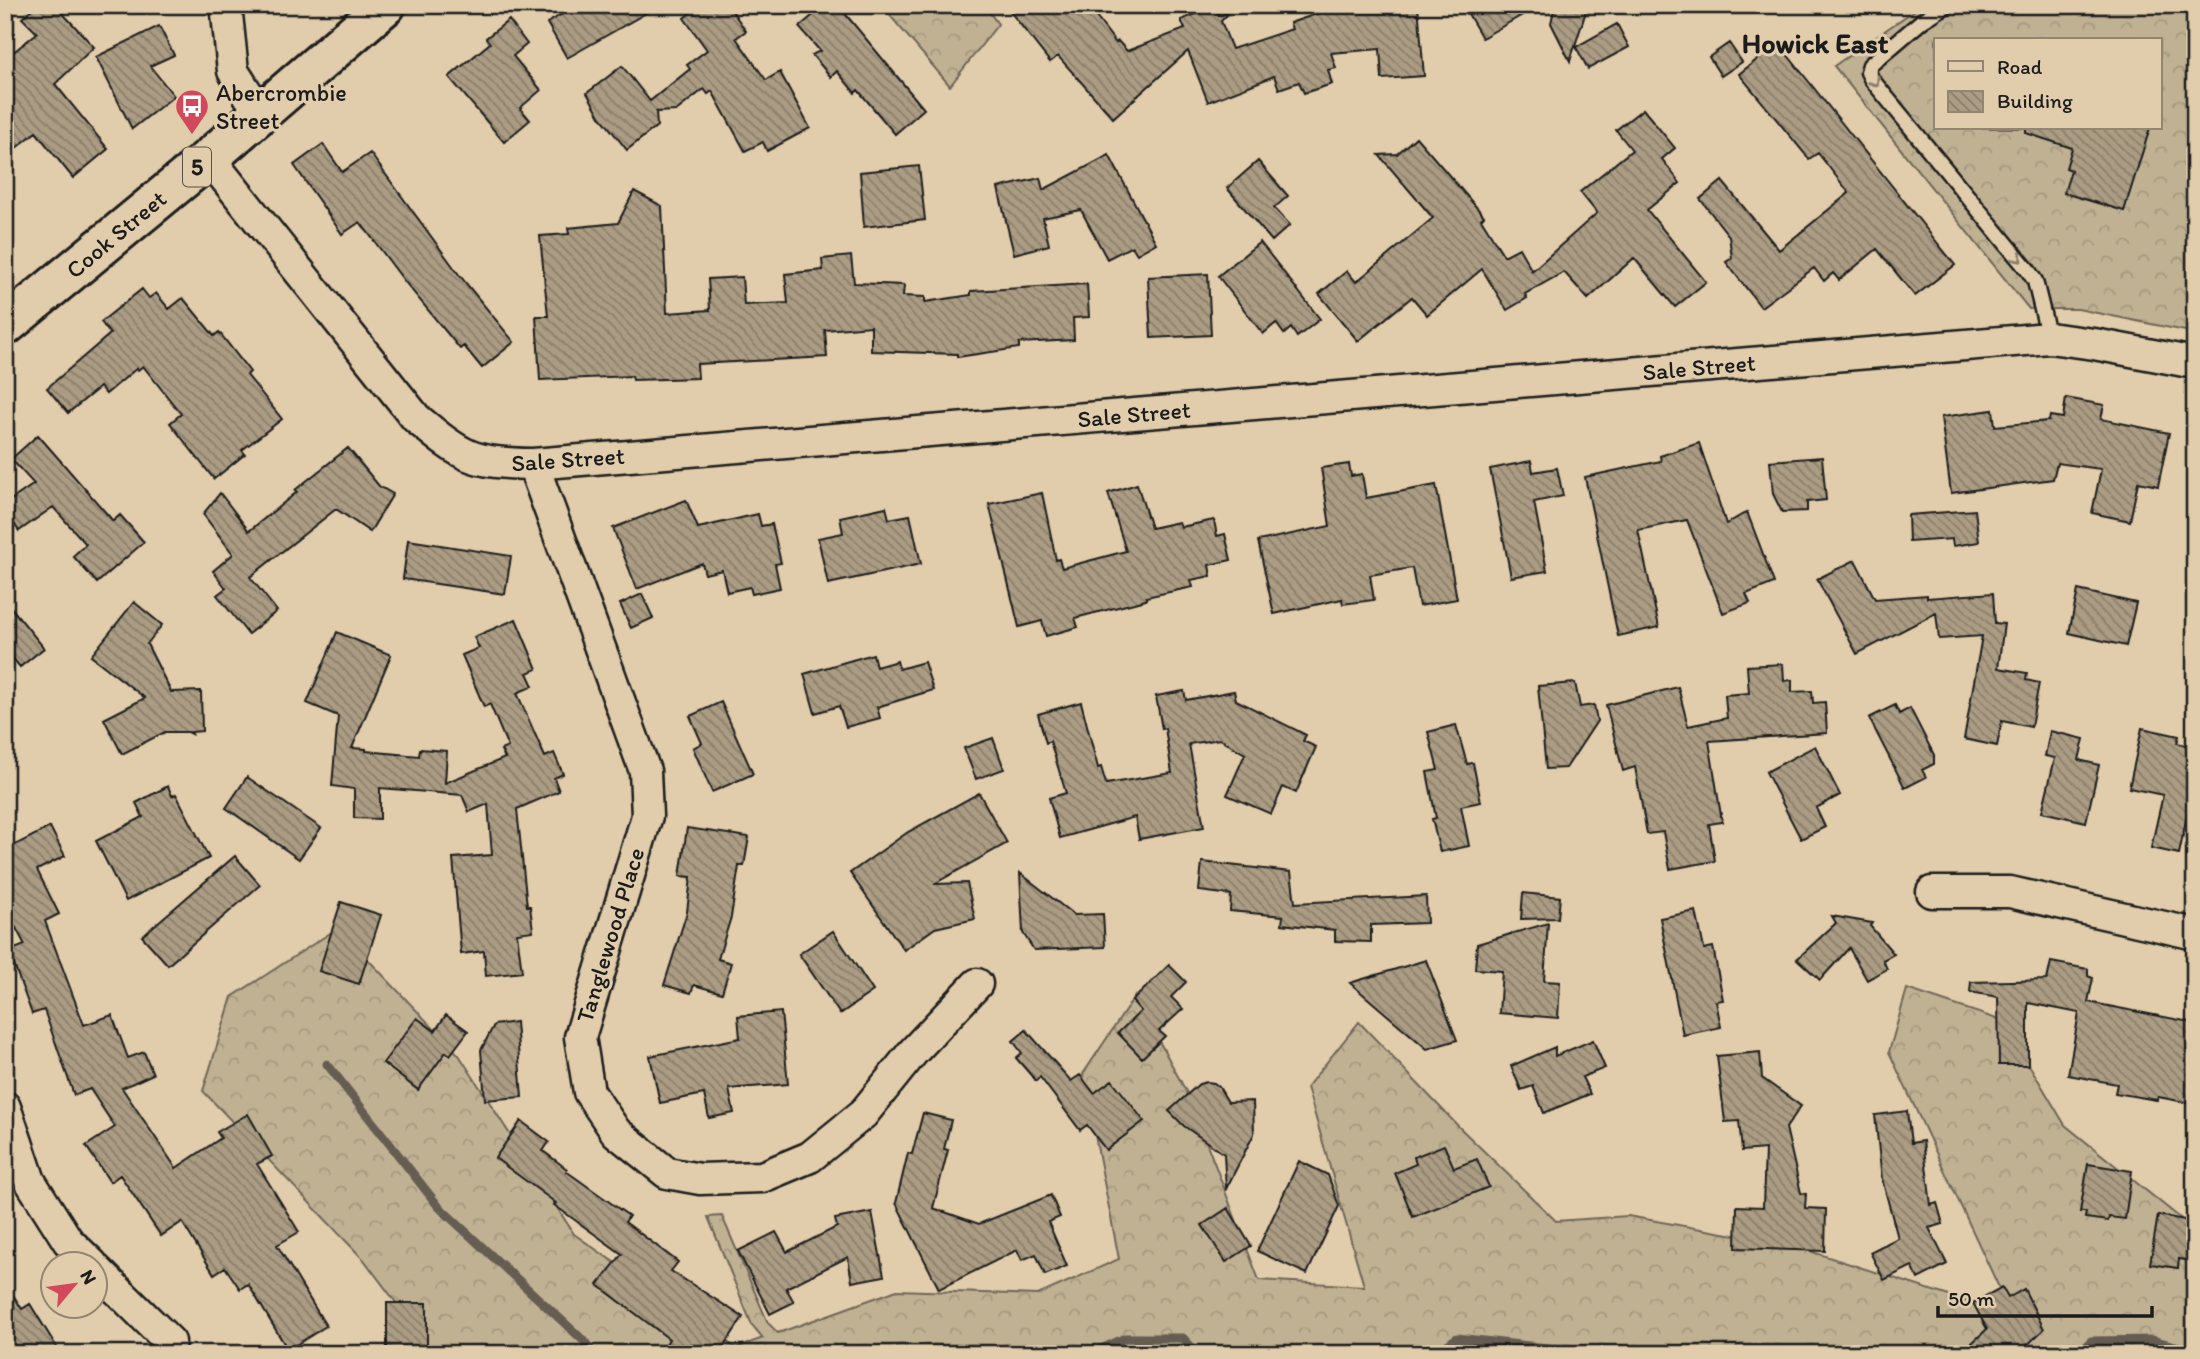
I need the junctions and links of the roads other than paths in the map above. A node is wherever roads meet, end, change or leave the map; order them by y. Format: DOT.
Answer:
graph roads {
  1 [pos="226,5"];
  2 [pos="386,5"];
  3 [pos="1947,5"];
  4 [pos="260,113"];
  5 [pos="209,158"];
  6 [pos="5,326"];
  7 [pos="2049,338"];
  8 [pos="2195,363"];
  9 [pos="533,464"];
  10 [pos="1932,892"];
  11 [pos="2195,934"];
  12 [pos="977,984"];
  13 [pos="5,1107"];
  14 [pos="77,1250"];
  15 [pos="108,1281"];
  16 [pos="170,1342"];
  1 -- 4 [label="street"];
  2 -- 4 [label="main road, Cook Street / 5"];
  3 -- 7 [label="lane, one-way"];
  4 -- 5 [label="main road, Cook Street / 5"];
  5 -- 6 [label="main road, Cook Street / 5"];
  5 -- 9 [label="street, Sale Street"];
  7 -- 8 [label="street, Sale Street"];
  7 -- 9 [label="street, Sale Street"];
  9 -- 12 [label="street, Tanglewood Place"];
  10 -- 11 [label="street"];
  13 -- 14 [label="street"];
  15 -- 16 [label="street"];
}
